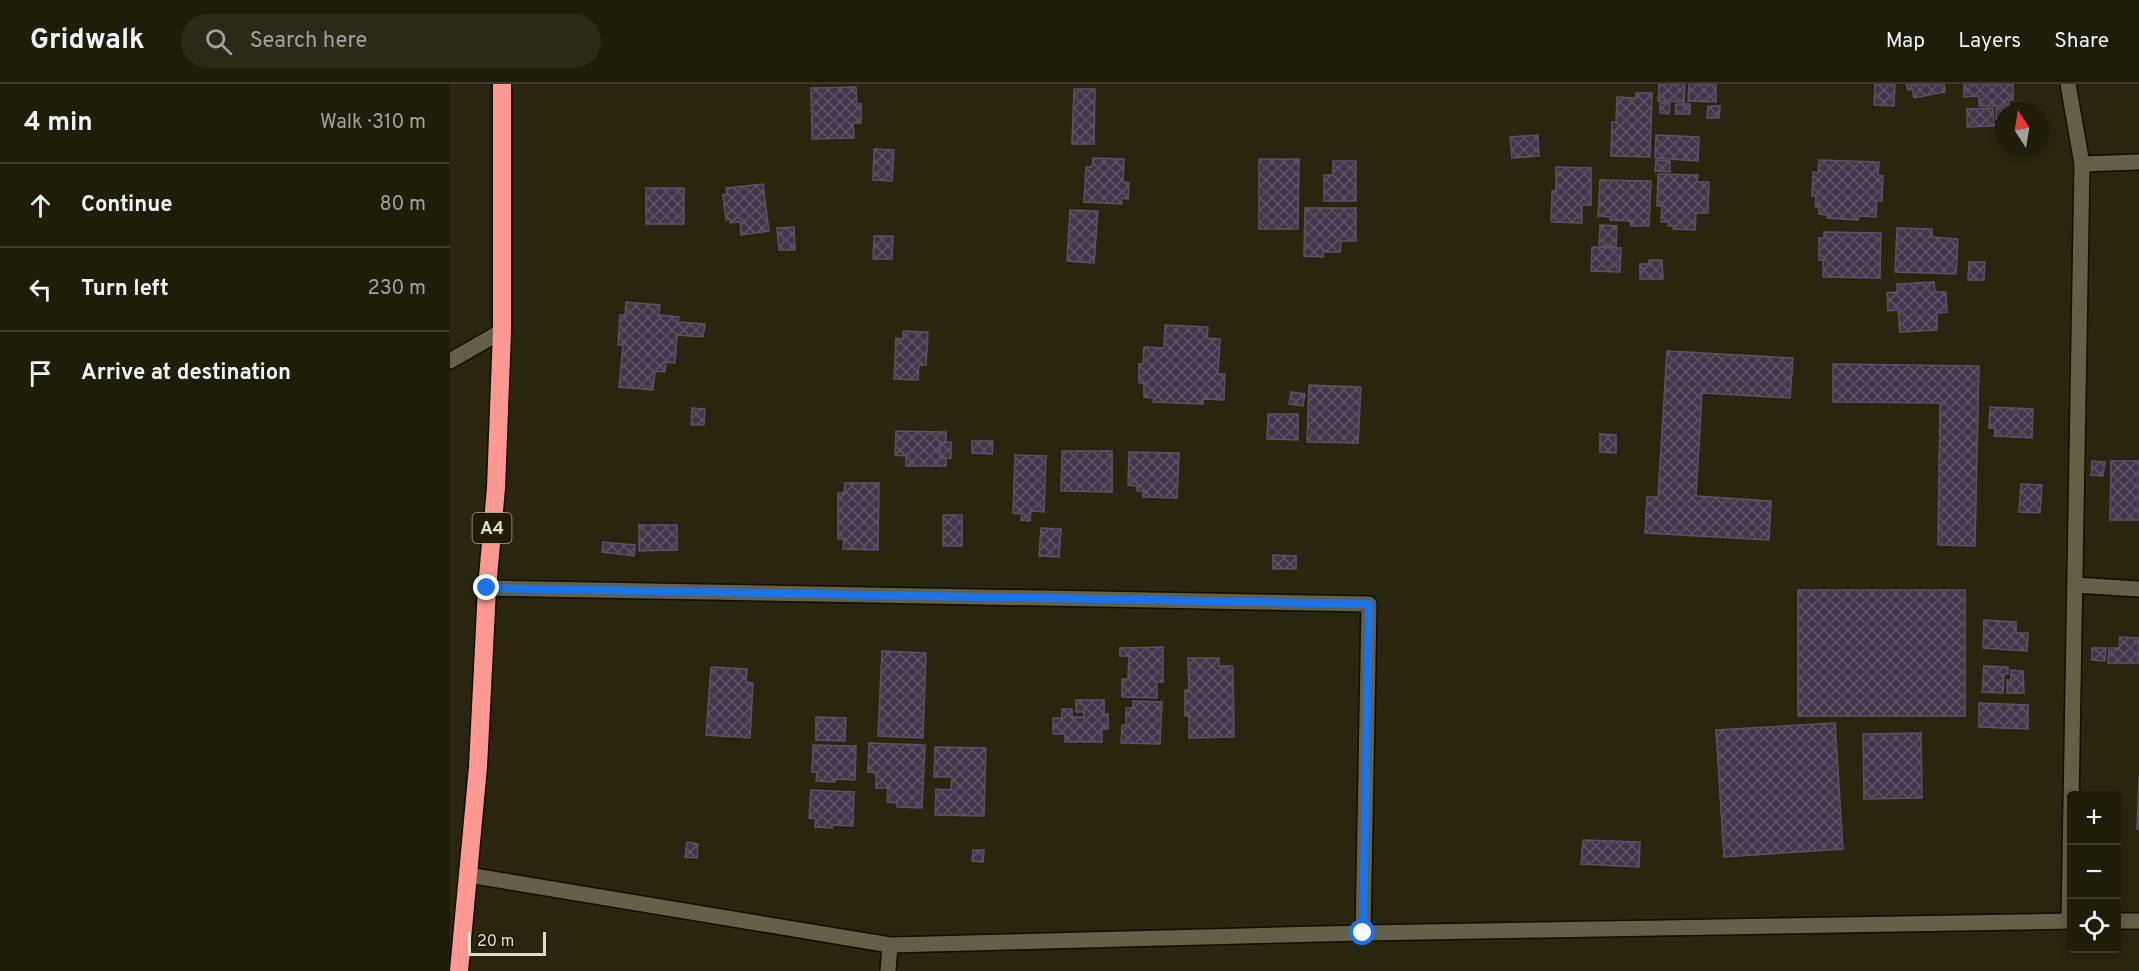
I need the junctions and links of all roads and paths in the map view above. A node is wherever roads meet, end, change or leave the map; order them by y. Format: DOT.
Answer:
graph roads {
  1 [pos="502,84"];
  2 [pos="2067,84"];
  3 [pos="2139,162"];
  4 [pos="2082,164"];
  5 [pos="502,331"];
  6 [pos="450,361"];
  7 [pos="2075,585"];
  8 [pos="487,588"];
  9 [pos="2139,589"];
  10 [pos="468,875"];
  11 [pos="2070,899"];
  12 [pos="2067,921"];
  13 [pos="2121,921"];
  14 [pos="2139,921"];
  15 [pos="1363,933"];
  16 [pos="890,945"];
  17 [pos="459,971"];
  18 [pos="888,971"];
  1 -- 5 [label="highway, A4"];
  2 -- 4 [label="street"];
  3 -- 4 [label="street"];
  4 -- 7 [label="street"];
  5 -- 6 [label="street"];
  5 -- 8 [label="highway, A4"];
  7 -- 9 [label="street"];
  7 -- 11 [label="street"];
  8 -- 10 [label="highway, A4"];
  8 -- 15 [label="street"];
  10 -- 16 [label="street"];
  10 -- 17 [label="highway, A4"];
  12 -- 15 [label="street"];
  13 -- 14 [label="street"];
  15 -- 16 [label="street"];
  16 -- 18 [label="street"];
}
